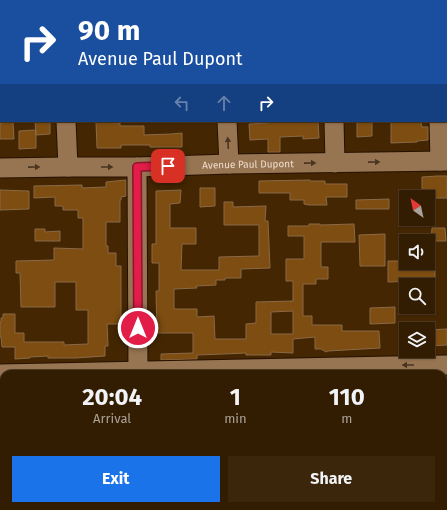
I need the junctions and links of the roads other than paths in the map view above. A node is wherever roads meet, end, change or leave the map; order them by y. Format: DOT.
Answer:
graph roads {
  1 [pos="66,122"];
  2 [pos="227,122"];
  3 [pos="334,122"];
  4 [pos="439,122"];
  5 [pos="444,161"];
  6 [pos="335,163"];
  7 [pos="229,164"];
  8 [pos="68,167"];
  9 [pos="137,167"];
  10 [pos="0,168"];
  11 [pos="447,365"];
  12 [pos="138,370"];
  13 [pos="223,370"];
  1 -- 8 [label="street"];
  7 -- 2 [label="street, one-way"];
  3 -- 6 [label="street"];
  4 -- 5 [label="street"];
  6 -- 5 [label="street, Avenue Paul Dupont, one-way"];
  7 -- 6 [label="street, Avenue Paul Dupont, one-way"];
  7 -- 9 [label="street, Avenue Paul Dupont"];
  8 -- 9 [label="street, Avenue Paul Dupont, one-way"];
  10 -- 8 [label="street, Avenue Paul Dupont, one-way"];
  9 -- 12 [label="street"];
  11 -- 13 [label="street, one-way"];
}
